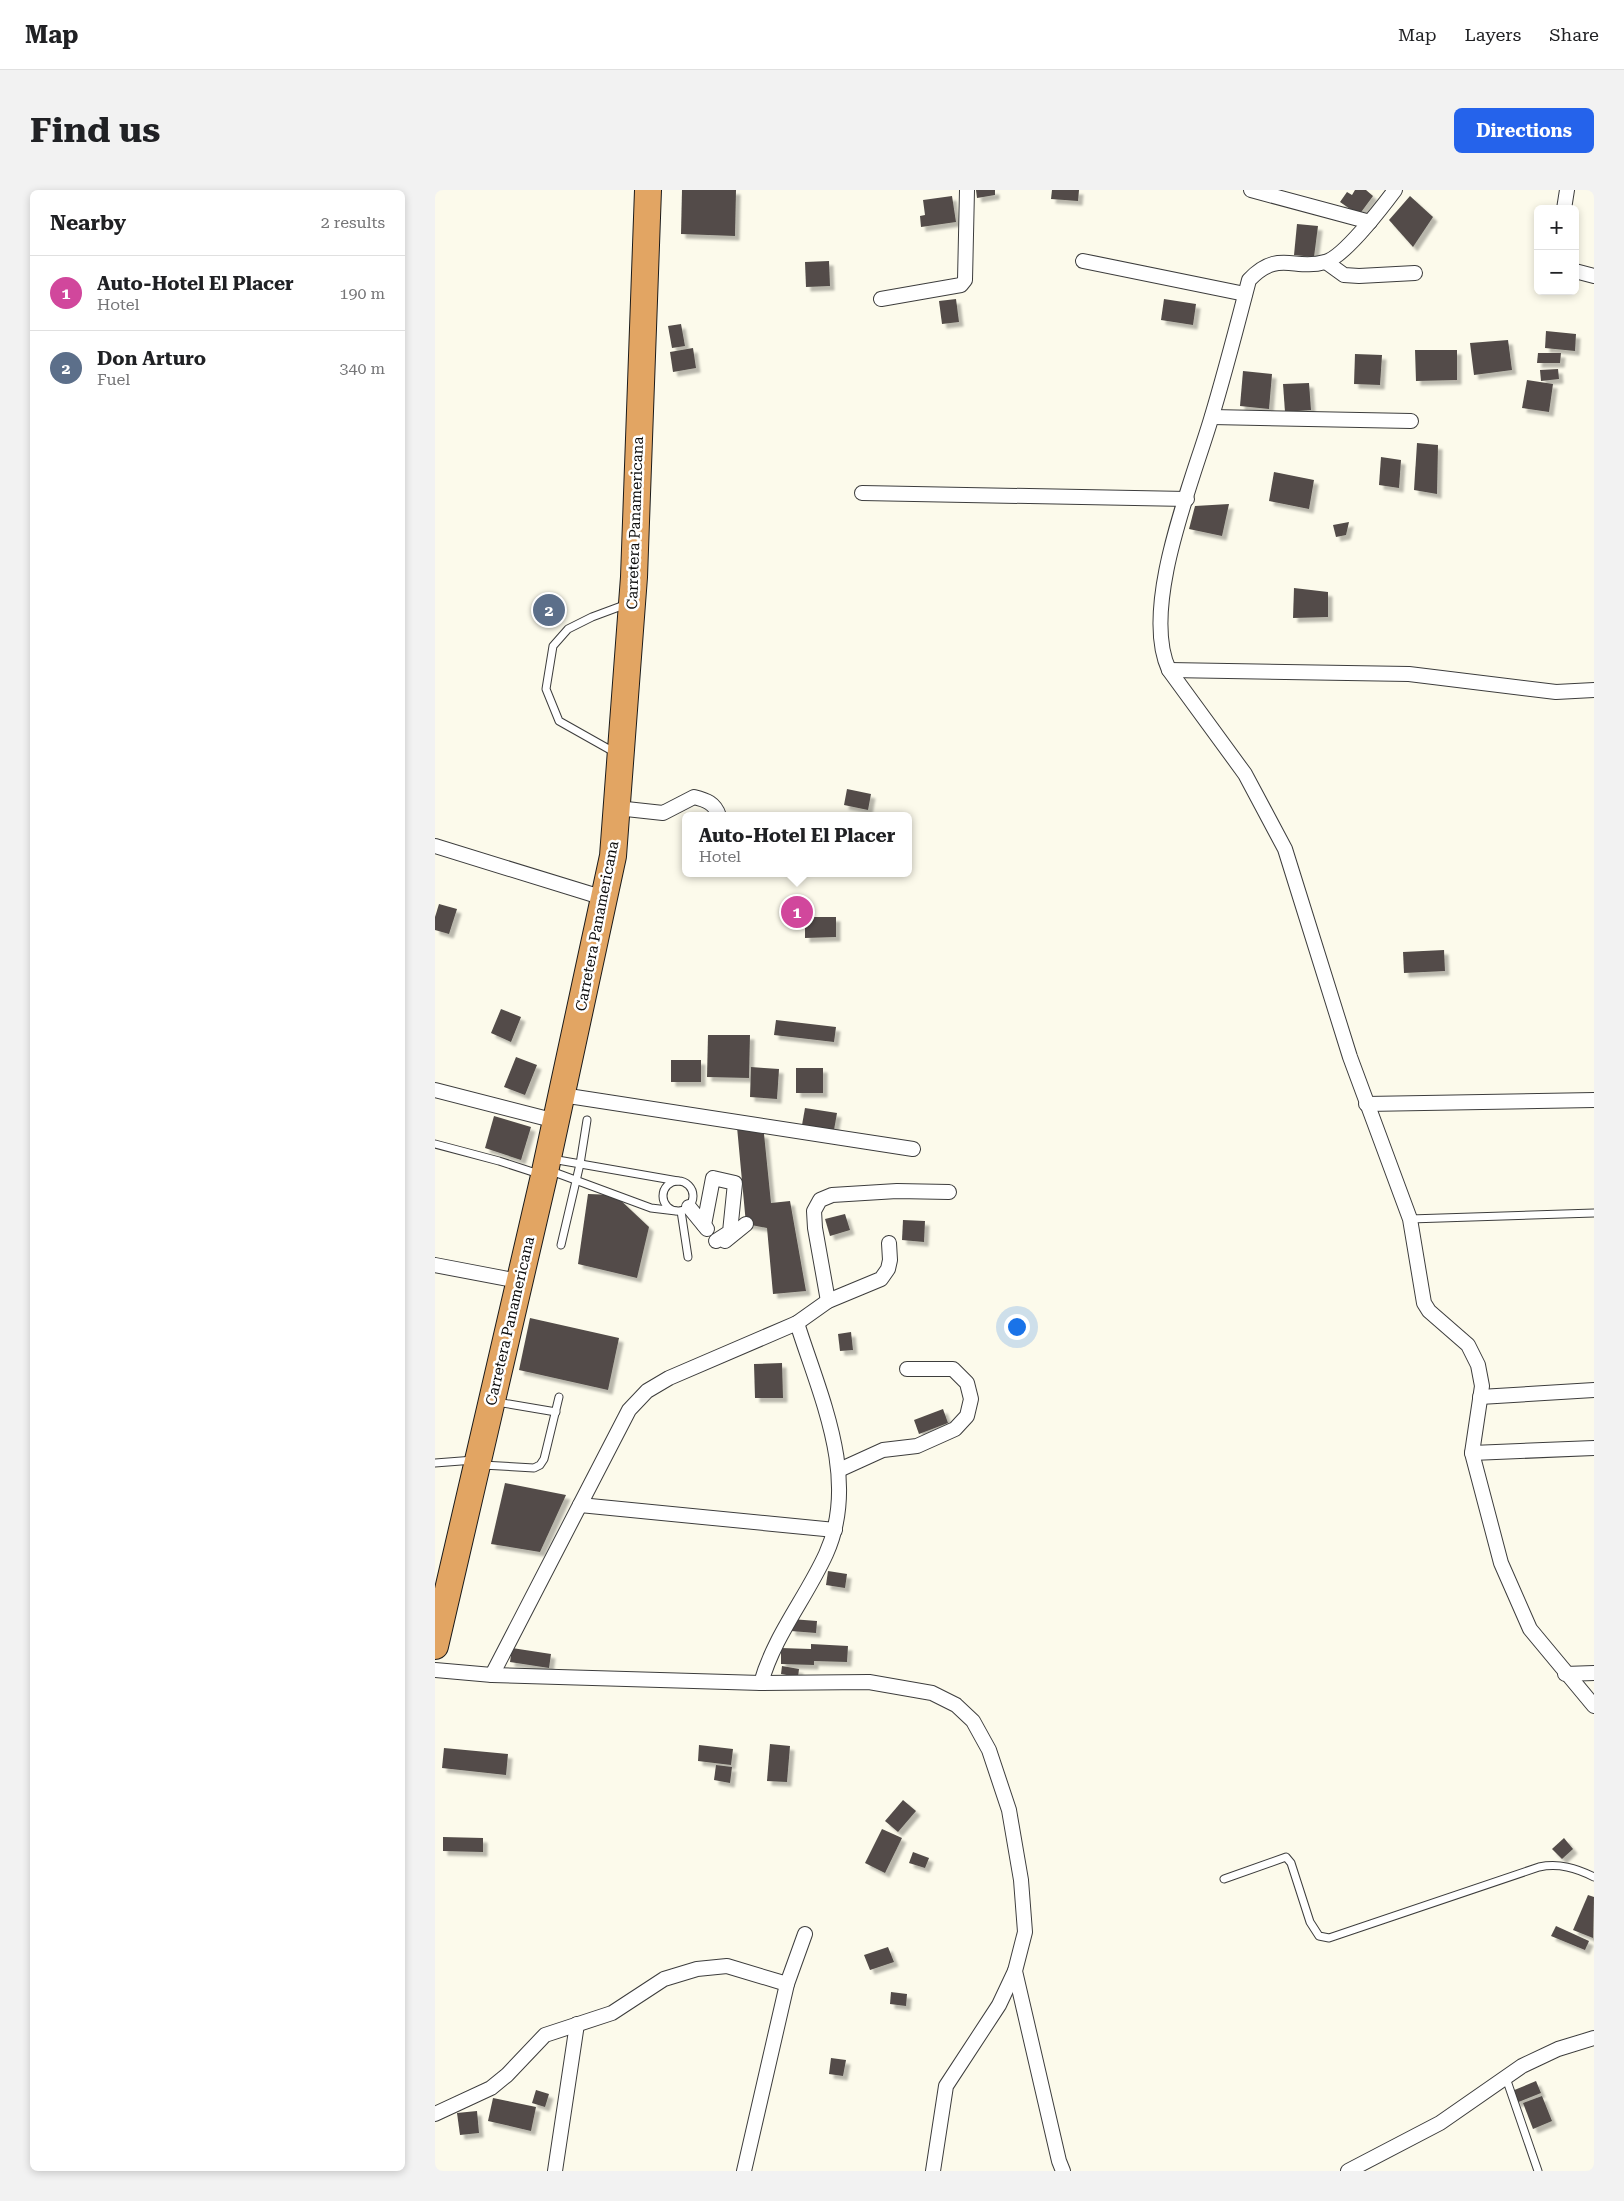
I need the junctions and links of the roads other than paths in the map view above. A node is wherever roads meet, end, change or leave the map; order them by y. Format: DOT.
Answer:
graph roads {
  1 [pos="648,190"];
  2 [pos="967,190"];
  3 [pos="1251,190"];
  4 [pos="1395,190"];
  5 [pos="1567,190"];
  6 [pos="1565,205"];
  7 [pos="1370,222"];
  8 [pos="1083,261"];
  9 [pos="1326,262"];
  10 [pos="1579,272"];
  11 [pos="1415,273"];
  12 [pos="1594,276"];
  13 [pos="1245,294"];
  14 [pos="881,300"];
  15 [pos="1212,417"];
  16 [pos="1411,421"];
  17 [pos="862,493"];
  18 [pos="1187,498"];
  19 [pos="633,603"];
  20 [pos="1169,670"];
  21 [pos="1594,690"];
  22 [pos="621,756"];
  23 [pos="617,808"];
  24 [pos="717,812"];
  25 [pos="435,846"];
  26 [pos="604,898"];
  27 [pos="435,1090"];
  28 [pos="562,1095"];
  29 [pos="1594,1100"];
  30 [pos="1366,1104"];
  31 [pos="587,1120"];
  32 [pos="556,1121"];
  33 [pos="435,1144"];
  34 [pos="913,1149"];
  35 [pos="580,1164"];
  36 [pos="546,1168"];
  37 [pos="576,1180"];
  38 [pos="677,1181"];
  39 [pos="949,1192"];
  40 [pos="682,1210"];
  41 [pos="1594,1213"];
  42 [pos="1410,1219"];
  43 [pos="746,1224"];
  44 [pos="704,1225"];
  45 [pos="716,1241"];
  46 [pos="889,1243"];
  47 [pos="561,1246"];
  48 [pos="688,1257"];
  49 [pos="435,1264"];
  50 [pos="519,1281"];
  51 [pos="828,1301"];
  52 [pos="797,1323"];
  53 [pos="907,1369"];
  54 [pos="1594,1390"];
  55 [pos="559,1397"];
  56 [pos="1480,1397"];
  57 [pos="492,1402"];
  58 [pos="556,1412"];
  59 [pos="1594,1448"];
  60 [pos="1472,1453"];
  61 [pos="479,1462"];
  62 [pos="435,1463"];
  63 [pos="839,1470"];
  64 [pos="580,1505"];
  65 [pos="835,1530"];
  66 [pos="435,1646"];
  67 [pos="435,1670"];
  68 [pos="1594,1673"];
  69 [pos="1565,1674"];
  70 [pos="492,1675"];
  71 [pos="761,1682"];
  72 [pos="1594,1706"];
  73 [pos="1594,1878"];
  74 [pos="1224,1879"];
  75 [pos="805,1934"];
  76 [pos="1015,1971"];
  77 [pos="787,1984"];
  78 [pos="577,2024"];
  79 [pos="1594,2038"];
  80 [pos="1506,2078"];
  81 [pos="435,2114"];
  82 [pos="1369,2166"];
  83 [pos="555,2171"];
  84 [pos="744,2171"];
  85 [pos="933,2171"];
  86 [pos="1063,2171"];
  87 [pos="1348,2171"];
  88 [pos="1538,2171"];
  1 -- 19 [label="highway, Carretera Panamericana"];
  2 -- 14 [label="street"];
  3 -- 7 [label="street"];
  4 -- 7 [label="street"];
  5 -- 6 [label="street"];
  7 -- 9 [label="street"];
  8 -- 13 [label="street"];
  9 -- 11 [label="street"];
  9 -- 13 [label="street"];
  10 -- 12 [label="street"];
  13 -- 15 [label="street"];
  15 -- 16 [label="street"];
  15 -- 18 [label="street"];
  17 -- 18 [label="street"];
  18 -- 20 [label="street"];
  19 -- 22 [label="highway, Carretera Panamericana"];
  19 -- 22 [label="lane"];
  20 -- 21 [label="street"];
  20 -- 30 [label="street"];
  22 -- 23 [label="highway, Carretera Panamericana"];
  23 -- 24 [label="street"];
  23 -- 26 [label="highway, Carretera Panamericana"];
  25 -- 26 [label="street"];
  26 -- 28 [label="highway, Carretera Panamericana"];
  27 -- 32 [label="street"];
  28 -- 32 [label="highway, Carretera Panamericana"];
  28 -- 34 [label="street"];
  29 -- 30 [label="street"];
  30 -- 42 [label="street"];
  31 -- 35 [label="lane"];
  32 -- 36 [label="highway, Carretera Panamericana"];
  33 -- 36 [label="lane"];
  35 -- 36 [label="lane"];
  35 -- 37 [label="lane"];
  35 -- 38 [label="lane"];
  36 -- 37 [label="lane"];
  36 -- 50 [label="highway, Carretera Panamericana"];
  37 -- 40 [label="lane"];
  37 -- 47 [label="lane"];
  38 -- 40 [label="lane"];
  38 -- 40 [label="lane"];
  39 -- 51 [label="street"];
  40 -- 44 [label="street"];
  40 -- 48 [label="lane"];
  41 -- 42 [label="lane"];
  42 -- 56 [label="street"];
  43 -- 45 [label="street"];
  44 -- 45 [label="street"];
  44 -- 45 [label="street"];
  46 -- 51 [label="street"];
  49 -- 50 [label="street"];
  50 -- 57 [label="highway, Carretera Panamericana"];
  51 -- 52 [label="street"];
  52 -- 63 [label="street"];
  52 -- 64 [label="street"];
  53 -- 63 [label="street"];
  54 -- 56 [label="street"];
  55 -- 58 [label="lane"];
  56 -- 60 [label="street"];
  57 -- 58 [label="lane"];
  57 -- 61 [label="highway, Carretera Panamericana"];
  58 -- 61 [label="lane"];
  59 -- 60 [label="street"];
  60 -- 69 [label="street"];
  61 -- 62 [label="lane"];
  61 -- 66 [label="highway, Carretera Panamericana"];
  63 -- 65 [label="street"];
  64 -- 65 [label="street"];
  64 -- 70 [label="street"];
  65 -- 71 [label="street"];
  67 -- 70 [label="street"];
  68 -- 69 [label="street"];
  69 -- 72 [label="street"];
  70 -- 71 [label="street"];
  71 -- 76 [label="street"];
  73 -- 74 [label="lane"];
  75 -- 77 [label="street"];
  76 -- 85 [label="street"];
  76 -- 86 [label="street"];
  77 -- 78 [label="street"];
  77 -- 84 [label="street"];
  78 -- 81 [label="street"];
  78 -- 83 [label="street"];
  79 -- 80 [label="street"];
  80 -- 82 [label="street"];
  80 -- 88 [label="lane"];
  82 -- 87 [label="street"];
}
